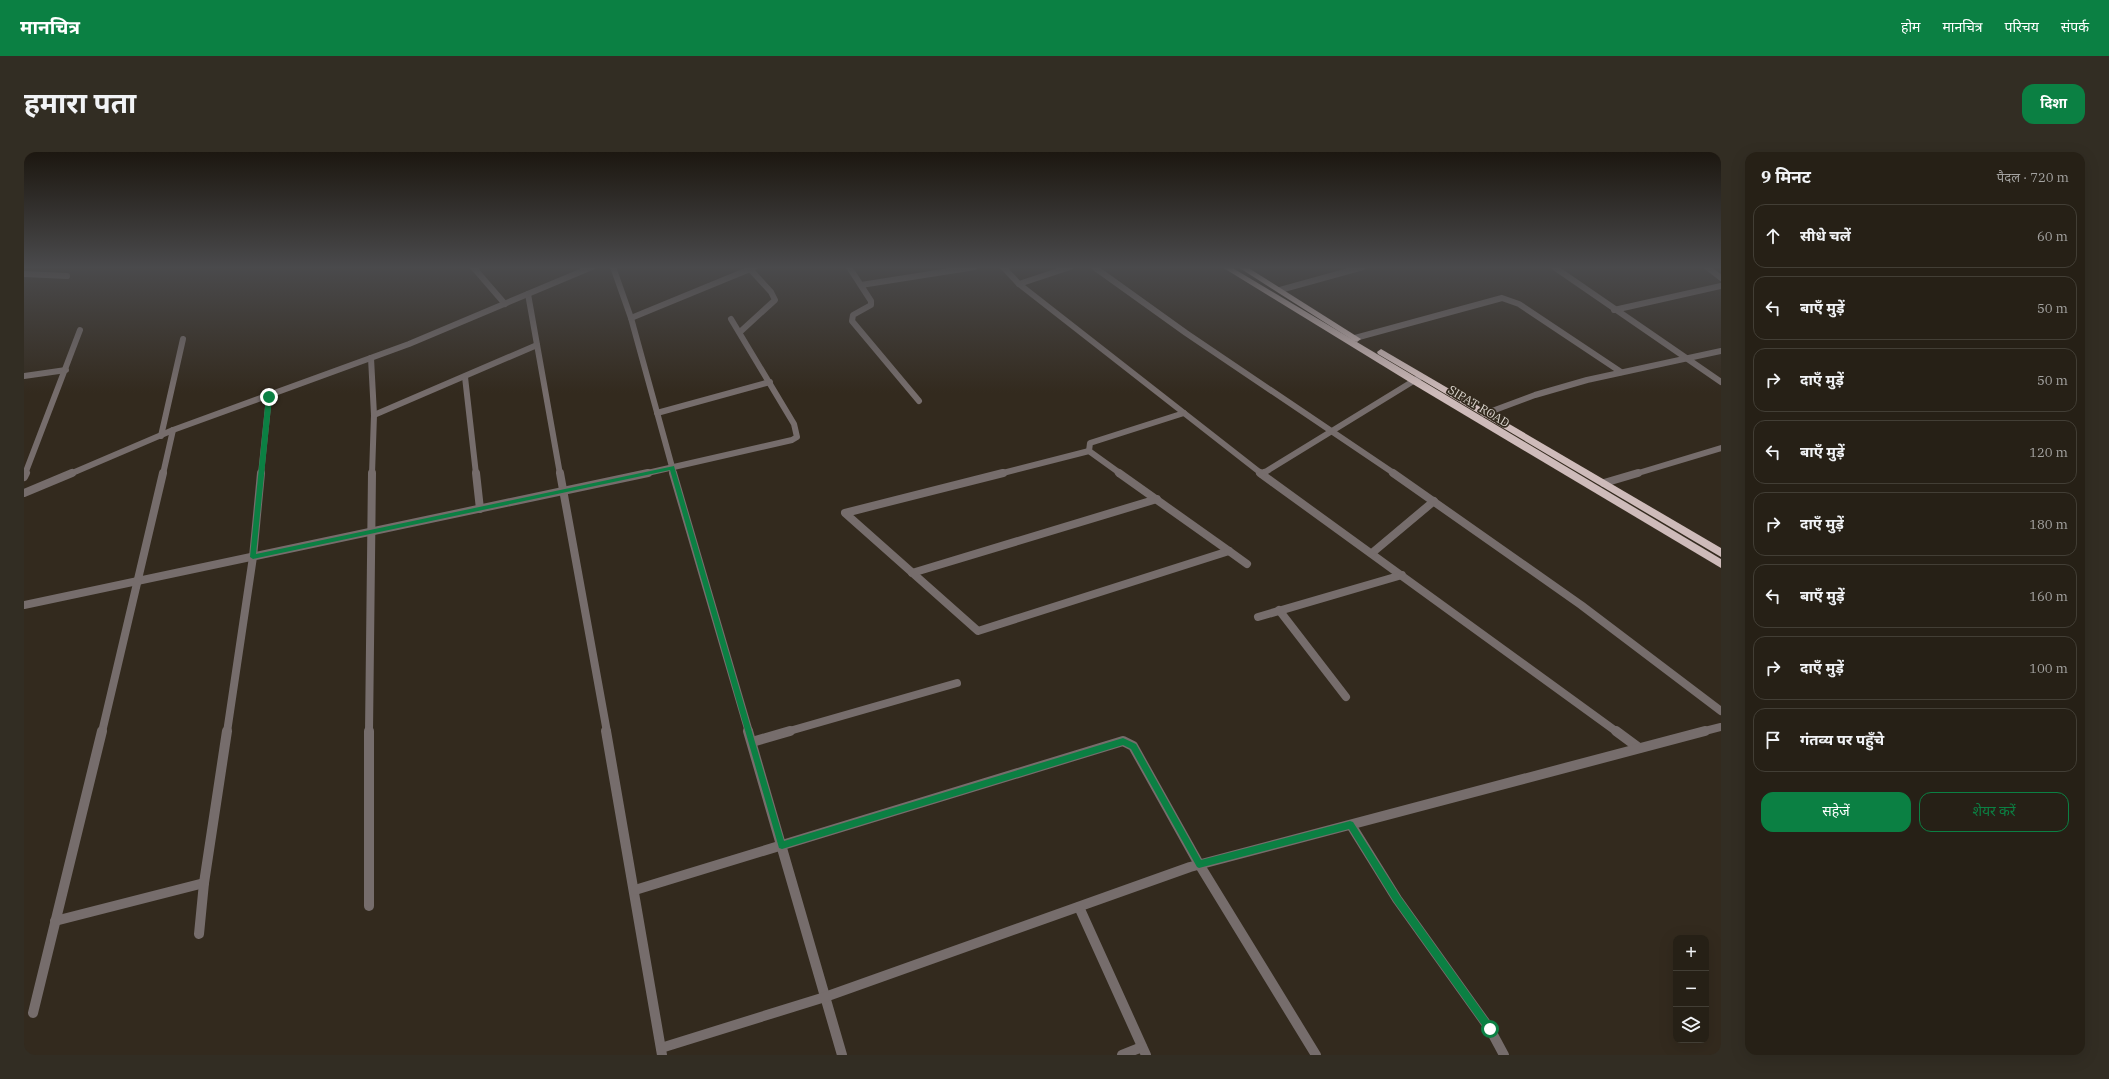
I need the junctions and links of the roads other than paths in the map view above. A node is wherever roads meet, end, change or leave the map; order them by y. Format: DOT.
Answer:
graph roads {
  1 [pos="492,309"];
  2 [pos="531,309"];
  3 [pos="628,309"];
  4 [pos="652,309"];
  5 [pos="765,309"];
  6 [pos="864,309"];
  7 [pos="1051,309"];
  8 [pos="1151,309"];
  9 [pos="1298,309"];
  10 [pos="1310,309"];
  11 [pos="1459,309"];
  12 [pos="1527,309"];
  13 [pos="1618,309"];
  14 [pos="1614,310"];
  15 [pos="631,318"];
  16 [pos="731,319"];
  17 [pos="80,330"];
  18 [pos="740,332"];
  19 [pos="1355,338"];
  20 [pos="183,339"];
  21 [pos="537,345"];
  22 [pos="1721,351"];
  23 [pos="371,358"];
  24 [pos="1689,360"];
  25 [pos="66,370"];
  26 [pos="1621,372"];
  27 [pos="24,376"];
  28 [pos="466,377"];
  29 [pos="1417,379"];
  30 [pos="770,382"];
  31 [pos="1721,382"];
  32 [pos="269,397"];
  33 [pos="919,401"];
  34 [pos="657,413"];
  35 [pos="1184,413"];
  36 [pos="1484,414"];
  37 [pos="374,415"];
  38 [pos="173,430"];
  39 [pos="1332,430"];
  40 [pos="161,436"];
  41 [pos="1721,448"];
  42 [pos="1089,450"];
  43 [pos="672,468"];
  44 [pos="1262,474"];
  45 [pos="24,477"];
  46 [pos="1604,483"];
  47 [pos="563,492"];
  48 [pos="24,493"];
  49 [pos="1157,499"];
  50 [pos="1434,501"];
  51 [pos="480,509"];
  52 [pos="370,531"];
  53 [pos="1229,551"];
  54 [pos="1372,553"];
  55 [pos="1721,553"];
  56 [pos="253,557"];
  57 [pos="1247,564"];
  58 [pos="1721,564"];
  59 [pos="912,573"];
  60 [pos="1402,575"];
  61 [pos="139,581"];
  62 [pos="24,605"];
  63 [pos="1279,610"];
  64 [pos="1258,617"];
  65 [pos="957,683"];
  66 [pos="1346,697"];
  67 [pos="1721,711"];
  68 [pos="1721,727"];
  69 [pos="752,742"];
  70 [pos="1639,748"];
  71 [pos="1350,824"];
  72 [pos="782,846"];
  73 [pos="1199,864"];
  74 [pos="204,883"];
  75 [pos="635,890"];
  76 [pos="369,906"];
  77 [pos="1079,907"];
  78 [pos="55,921"];
  79 [pos="199,934"];
  80 [pos="824,997"];
  81 [pos="33,1012"];
  82 [pos="1144,1051"];
  83 [pos="661,1052"];
  84 [pos="842,1055"];
  85 [pos="1122,1055"];
  86 [pos="1316,1055"];
  87 [pos="1504,1055"];
  1 -- 23 [label="street"];
  2 -- 21 [label="street"];
  3 -- 15 [label="street"];
  4 -- 15 [label="street"];
  5 -- 18 [label="street"];
  6 -- 33 [label="street"];
  7 -- 35 [label="street"];
  8 -- 39 [label="street"];
  9 -- 29 [label="highway, SIPAT ROAD"];
  10 -- 19 [label="highway, SIPAT ROAD"];
  11 -- 19 [label="street"];
  12 -- 26 [label="street"];
  13 -- 14 [label="street"];
  14 -- 24 [label="street"];
  15 -- 34 [label="street"];
  16 -- 18 [label="street"];
  17 -- 25 [label="street"];
  18 -- 30 [label="street"];
  19 -- 29 [label="highway, SIPAT ROAD"];
  20 -- 40 [label="street"];
  21 -- 28 [label="street"];
  21 -- 47 [label="street"];
  22 -- 24 [label="street"];
  23 -- 32 [label="street"];
  23 -- 37 [label="street"];
  24 -- 26 [label="street"];
  24 -- 31 [label="street"];
  25 -- 27 [label="street"];
  25 -- 45 [label="street"];
  26 -- 36 [label="street"];
  28 -- 37 [label="street"];
  28 -- 51 [label="street"];
  29 -- 36 [label="highway, SIPAT ROAD"];
  29 -- 39 [label="street"];
  29 -- 58 [label="highway, SIPAT ROAD"];
  30 -- 34 [label="street"];
  30 -- 43 [label="street"];
  32 -- 38 [label="street"];
  32 -- 56 [label="street"];
  34 -- 43 [label="street"];
  35 -- 42 [label="street"];
  35 -- 44 [label="street"];
  36 -- 46 [label="highway, SIPAT ROAD"];
  37 -- 52 [label="street"];
  38 -- 40 [label="street"];
  38 -- 61 [label="street"];
  39 -- 44 [label="street"];
  39 -- 50 [label="street"];
  40 -- 48 [label="street"];
  41 -- 46 [label="street"];
  42 -- 49 [label="street"];
  42 -- 59 [label="street"];
  43 -- 47 [label="street"];
  43 -- 69 [label="street"];
  44 -- 54 [label="street"];
  46 -- 55 [label="highway, SIPAT ROAD"];
  47 -- 51 [label="street"];
  47 -- 75 [label="street"];
  49 -- 53 [label="street"];
  49 -- 59 [label="street"];
  50 -- 54 [label="street"];
  50 -- 67 [label="street"];
  51 -- 52 [label="street"];
  52 -- 56 [label="street"];
  52 -- 76 [label="street"];
  53 -- 57 [label="street"];
  53 -- 59 [label="street"];
  54 -- 60 [label="street"];
  56 -- 61 [label="street"];
  56 -- 74 [label="street"];
  60 -- 63 [label="street"];
  60 -- 70 [label="street"];
  61 -- 62 [label="street"];
  61 -- 78 [label="street"];
  63 -- 64 [label="street"];
  63 -- 66 [label="street"];
  65 -- 69 [label="street"];
  68 -- 70 [label="street"];
  69 -- 72 [label="street"];
  70 -- 71 [label="street"];
  71 -- 73 [label="street"];
  71 -- 87 [label="street"];
  72 -- 73 [label="street"];
  72 -- 75 [label="street"];
  72 -- 80 [label="street"];
  73 -- 77 [label="street"];
  73 -- 86 [label="street"];
  74 -- 78 [label="street"];
  74 -- 79 [label="street"];
  75 -- 83 [label="street"];
  77 -- 80 [label="street"];
  77 -- 82 [label="street"];
  78 -- 81 [label="street"];
  80 -- 83 [label="street"];
  80 -- 84 [label="street"];
  82 -- 85 [label="street"];
}
